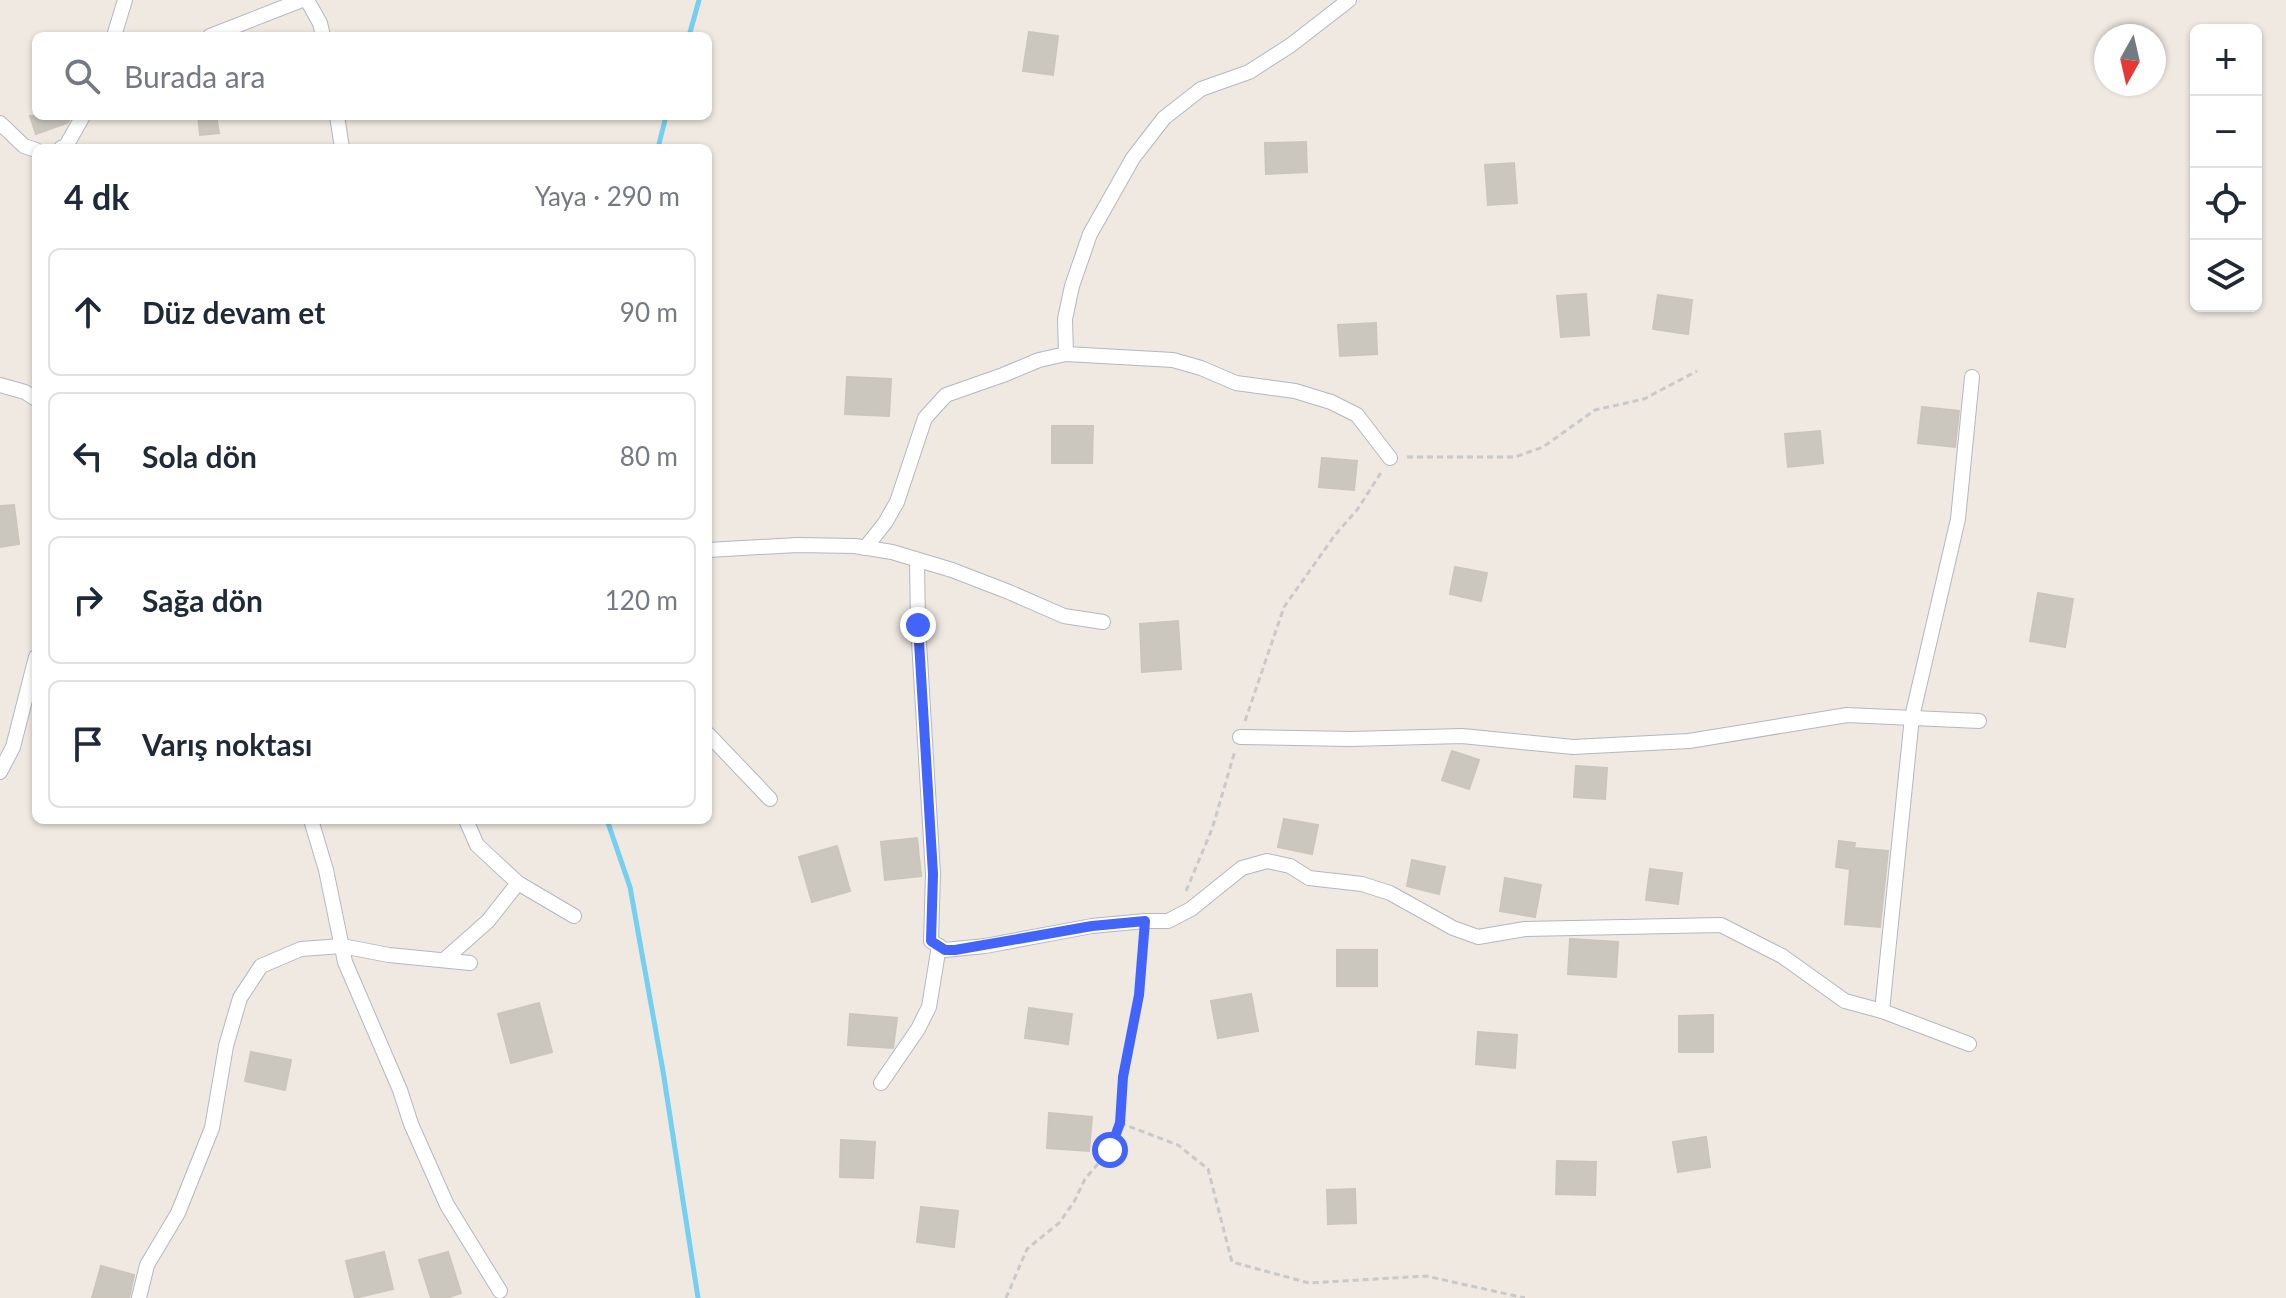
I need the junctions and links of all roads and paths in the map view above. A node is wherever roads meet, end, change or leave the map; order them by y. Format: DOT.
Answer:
graph roads {
  1 [pos="125,0"];
  2 [pos="304,0"];
  3 [pos="1349,0"];
  4 [pos="115,32"];
  5 [pos="220,32"];
  6 [pos="322,32"];
  7 [pos="81,120"];
  8 [pos="338,120"];
  9 [pos="0,123"];
  10 [pos="67,144"];
  11 [pos="341,144"];
  12 [pos="32,149"];
  13 [pos="1066,354"];
  14 [pos="1697,371"];
  15 [pos="1972,377"];
  16 [pos="0,385"];
  17 [pos="32,396"];
  18 [pos="1390,458"];
  19 [pos="865,548"];
  20 [pos="712,550"];
  21 [pos="917,560"];
  22 [pos="1103,622"];
  23 [pos="32,673"];
  24 [pos="1912,717"];
  25 [pos="1979,721"];
  26 [pos="1240,737"];
  27 [pos="712,738"];
  28 [pos="0,772"];
  29 [pos="770,799"];
  30 [pos="312,824"];
  31 [pos="468,824"];
  32 [pos="518,883"];
  33 [pos="574,916"];
  34 [pos="1176,917"];
  35 [pos="1145,921"];
  36 [pos="342,946"];
  37 [pos="939,946"];
  38 [pos="444,960"];
  39 [pos="470,963"];
  40 [pos="1882,1011"];
  41 [pos="1969,1044"];
  42 [pos="881,1083"];
  43 [pos="1120,1123"];
  44 [pos="500,1291"];
  45 [pos="139,1298"];
  46 [pos="1006,1298"];
  47 [pos="1525,1298"];
  1 -- 4 [label="street"];
  2 -- 5 [label="street"];
  2 -- 6 [label="street"];
  3 -- 13 [label="street"];
  7 -- 10 [label="street"];
  8 -- 11 [label="street"];
  9 -- 12 [label="street"];
  13 -- 18 [label="street"];
  13 -- 19 [label="street"];
  14 -- 18 [label="path"];
  15 -- 24 [label="street"];
  16 -- 17 [label="street"];
  18 -- 26 [label="path"];
  19 -- 20 [label="street"];
  19 -- 21 [label="street"];
  21 -- 22 [label="street"];
  21 -- 37 [label="street"];
  23 -- 28 [label="street"];
  24 -- 25 [label="street"];
  24 -- 26 [label="street"];
  24 -- 40 [label="street"];
  26 -- 34 [label="path"];
  27 -- 29 [label="street"];
  30 -- 36 [label="street"];
  31 -- 32 [label="street"];
  32 -- 33 [label="street"];
  32 -- 38 [label="street"];
  34 -- 35 [label="street"];
  34 -- 40 [label="street"];
  35 -- 37 [label="street"];
  35 -- 43 [label="path"];
  36 -- 38 [label="street"];
  36 -- 44 [label="street"];
  36 -- 45 [label="street"];
  37 -- 42 [label="street"];
  38 -- 39 [label="street"];
  40 -- 41 [label="street"];
  43 -- 46 [label="path"];
  43 -- 47 [label="path"];
}
